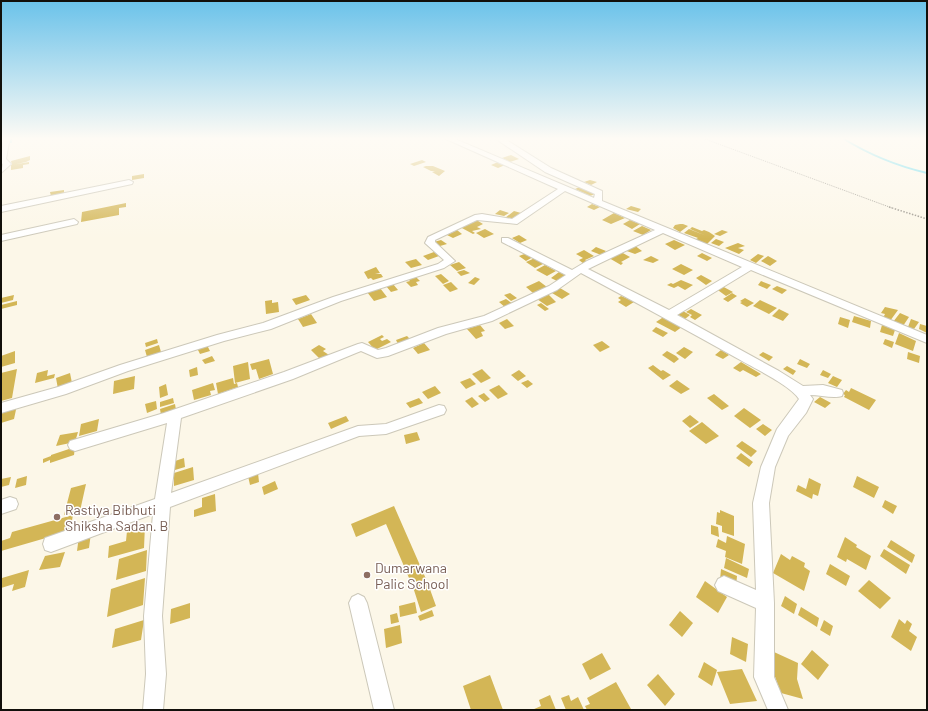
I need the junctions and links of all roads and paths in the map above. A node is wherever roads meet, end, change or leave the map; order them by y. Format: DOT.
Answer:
graph roads {
  1 [pos="525,172"];
  2 [pos="553,172"];
  3 [pos="794,172"];
  4 [pos="129,182"];
  5 [pos="563,189"];
  6 [pos="598,202"];
  7 [pos="1,209"];
  8 [pos="927,219"];
  9 [pos="74,222"];
  10 [pos="663,230"];
  11 [pos="1,238"];
  12 [pos="505,240"];
  13 [pos="751,266"];
  14 [pos="576,271"];
  15 [pos="669,315"];
  16 [pos="927,340"];
  17 [pos="802,391"];
  18 [pos="837,393"];
  19 [pos="1,408"];
  20 [pos="439,410"];
  21 [pos="175,415"];
  22 [pos="75,445"];
  23 [pos="162,504"];
  24 [pos="51,544"];
  25 [pos="724,585"];
  26 [pos="358,603"];
  27 [pos="765,603"];
  28 [pos="153,710"];
  29 [pos="384,710"];
  30 [pos="778,710"];
  1 -- 5 [label="street"];
  2 -- 6 [label="street"];
  3 -- 8 [label="path"];
  4 -- 7 [label="street"];
  5 -- 6 [label="street"];
  5 -- 19 [label="street"];
  6 -- 10 [label="street"];
  9 -- 11 [label="street"];
  10 -- 13 [label="street"];
  10 -- 14 [label="street"];
  12 -- 14 [label="street"];
  13 -- 15 [label="street"];
  13 -- 16 [label="street"];
  14 -- 15 [label="street"];
  14 -- 21 [label="street"];
  15 -- 17 [label="street"];
  17 -- 18 [label="street"];
  17 -- 27 [label="street"];
  20 -- 23 [label="street"];
  21 -- 22 [label="street"];
  21 -- 23 [label="street"];
  23 -- 24 [label="street"];
  23 -- 28 [label="street"];
  25 -- 27 [label="street"];
  26 -- 29 [label="street"];
  27 -- 30 [label="street"];
}
